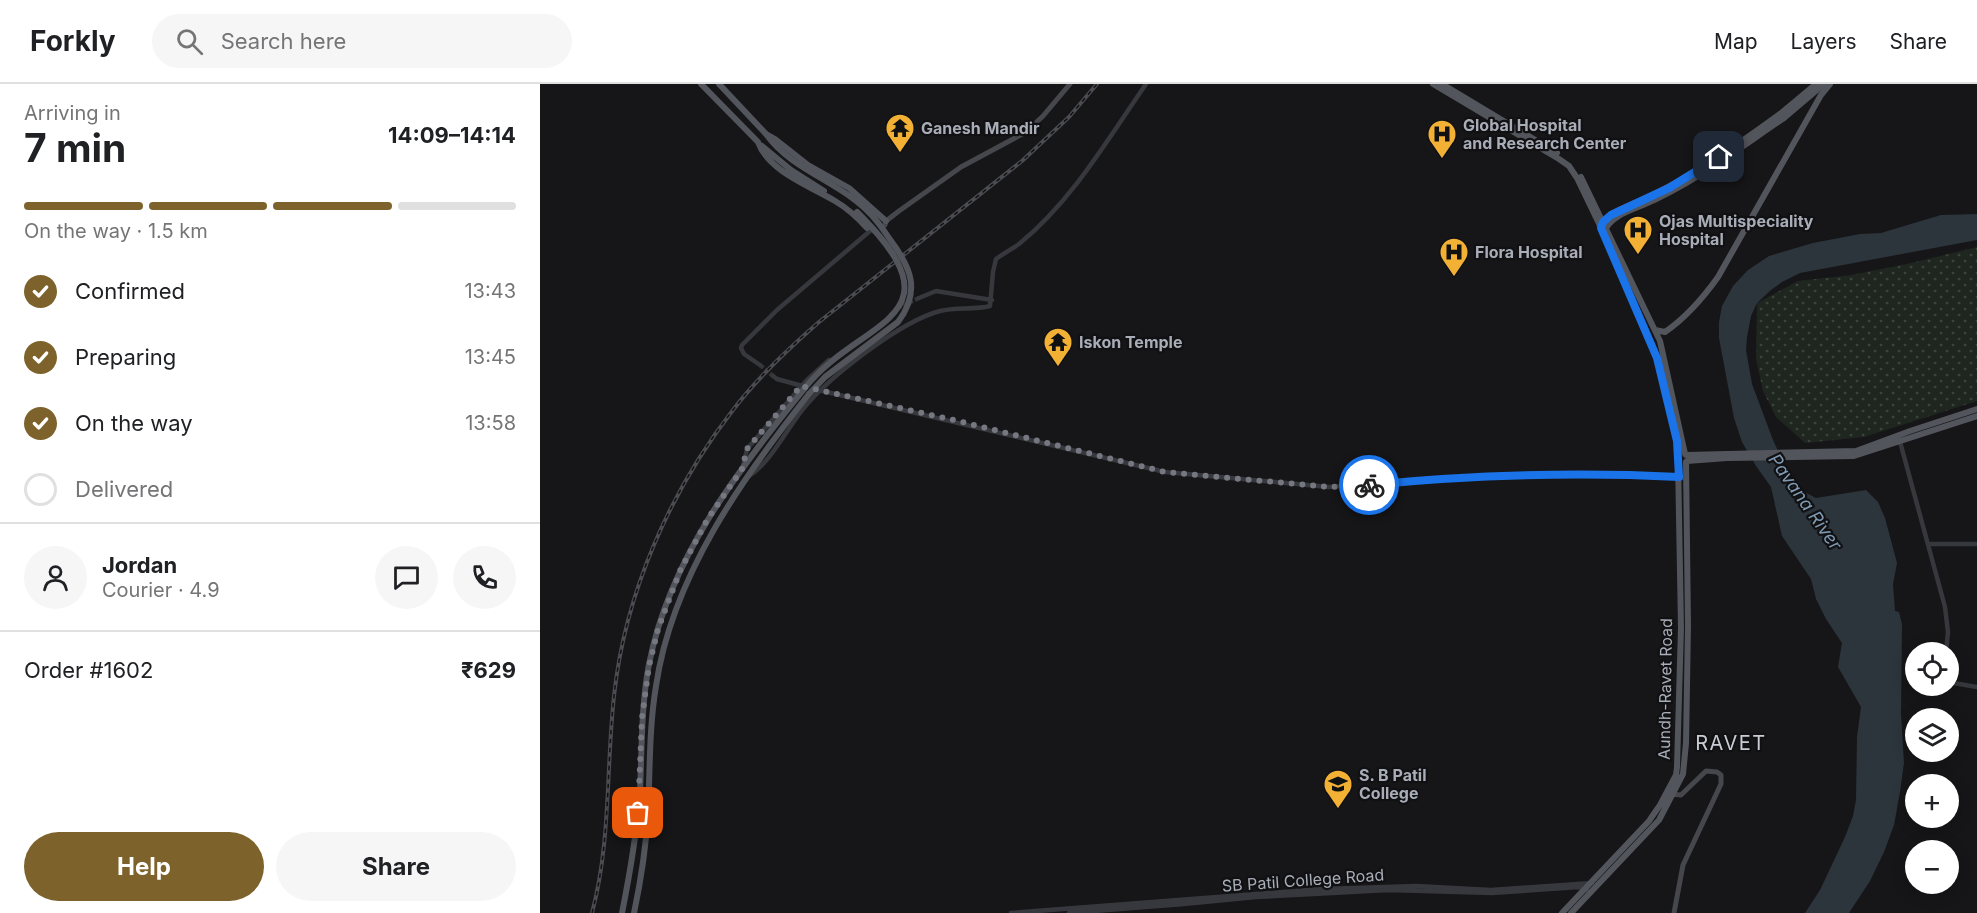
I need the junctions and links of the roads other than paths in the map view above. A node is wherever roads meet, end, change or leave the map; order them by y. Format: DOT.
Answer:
graph roads {
  1 [pos="701,84"];
  2 [pos="719,84"];
  3 [pos="1070,84"];
  4 [pos="1146,84"];
  5 [pos="1433,84"];
  6 [pos="1442,84"];
  7 [pos="1816,84"];
  8 [pos="1824,84"];
  9 [pos="1830,84"];
  10 [pos="1821,95"];
  11 [pos="1782,116"];
  12 [pos="766,134"];
  13 [pos="758,142"];
  14 [pos="886,220"];
  15 [pos="1604,228"];
  16 [pos="870,231"];
  17 [pos="877,240"];
  18 [pos="919,298"];
  19 [pos="991,302"];
  20 [pos="895,309"];
  21 [pos="1678,322"];
  22 [pos="1650,328"];
  23 [pos="1660,343"];
  24 [pos="1653,348"];
  25 [pos="760,365"];
  26 [pos="773,376"];
  27 [pos="801,386"];
  28 [pos="820,390"];
  29 [pos="1977,409"];
  30 [pos="1977,416"];
  31 [pos="782,422"];
  32 [pos="1899,439"];
  33 [pos="1686,458"];
  34 [pos="1678,459"];
  35 [pos="742,469"];
  36 [pos="747,478"];
  37 [pos="1682,478"];
  38 [pos="1929,544"];
  39 [pos="1977,544"];
  40 [pos="1947,642"];
  41 [pos="1959,684"];
  42 [pos="1977,687"];
  43 [pos="1669,794"];
  44 [pos="1593,885"];
  45 [pos="1587,891"];
  46 [pos="1243,897"];
  47 [pos="1218,899"];
  48 [pos="622,913"];
  49 [pos="634,913"];
  50 [pos="1011,913"];
  51 [pos="1070,913"];
  52 [pos="1562,913"];
  53 [pos="1571,913"];
  54 [pos="1674,913"];
  1 -- 13 [label="main road"];
  2 -- 12 [label="main road"];
  3 -- 14 [label="main road"];
  4 -- 19 [label="street"];
  5 -- 15 [label="main road"];
  6 -- 15 [label="main road"];
  7 -- 10 [label="main road"];
  7 -- 11 [label="main road, bridge"];
  8 -- 11 [label="main road, bridge"];
  9 -- 10 [label="main road"];
  10 -- 21 [label="main road"];
  11 -- 15 [label="main road"];
  12 -- 14 [label="main road"];
  12 -- 31 [label="main road, bridge"];
  13 -- 16 [label="main road"];
  13 -- 31 [label="main road, bridge"];
  14 -- 17 [label="main road"];
  15 -- 22 [label="main road"];
  16 -- 17 [label="main road"];
  16 -- 25 [label="street"];
  18 -- 19 [label="street"];
  19 -- 28 [label="street"];
  20 -- 27 [label="street"];
  21 -- 22 [label="main road"];
  21 -- 23 [label="main road"];
  22 -- 23 [label="main road, Aundh-Ravet Road"];
  22 -- 24 [label="main road, Aundh-Ravet Road"];
  23 -- 24 [label="main road"];
  23 -- 33 [label="main road, Aundh-Ravet Road"];
  24 -- 34 [label="main road, Aundh-Ravet Road"];
  26 -- 27 [label="street"];
  27 -- 28 [label="street"];
  27 -- 35 [label="street"];
  28 -- 36 [label="street"];
  28 -- 37 [label="street"];
  29 -- 32 [label="main road"];
  30 -- 32 [label="main road"];
  31 -- 35 [label="main road"];
  31 -- 36 [label="main road"];
  32 -- 33 [label="main road"];
  32 -- 38 [label="street"];
  33 -- 34 [label="main road"];
  33 -- 37 [label="main road, Aundh-Ravet Road"];
  34 -- 37 [label="main road, Aundh-Ravet Road"];
  35 -- 48 [label="main road"];
  36 -- 49 [label="main road"];
  37 -- 43 [label="main road, Aundh-Ravet Road"];
  38 -- 39 [label="street"];
  38 -- 40 [label="street"];
  41 -- 42 [label="street"];
  43 -- 44 [label="main road, Aundh-Ravet Road"];
  43 -- 54 [label="main road"];
  44 -- 45 [label="main road, Aundh-Ravet Road"];
  44 -- 46 [label="street, SB Patil College Road"];
  45 -- 46 [label="street, SB Patil College Road"];
  45 -- 52 [label="main road, Aundh-Ravet Road"];
  45 -- 53 [label="main road, Aundh-Ravet Road"];
  46 -- 47 [label="street, SB Patil College Road"];
  47 -- 50 [label="street, SB Patil College Road"];
  47 -- 51 [label="street, SB Patil College Road"];
}
